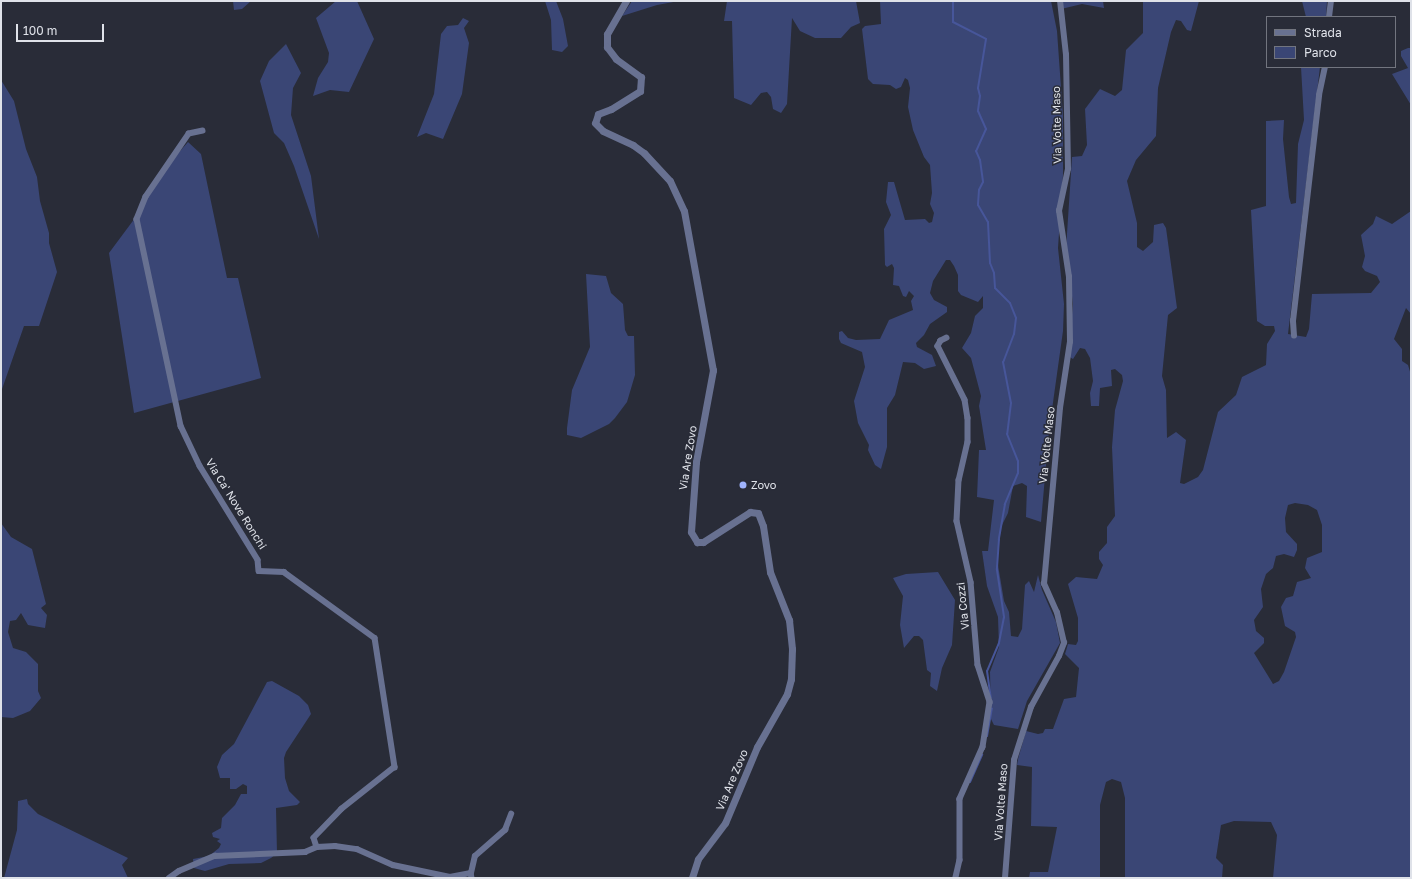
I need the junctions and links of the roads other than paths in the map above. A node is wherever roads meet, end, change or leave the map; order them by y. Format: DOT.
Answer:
graph roads {
  1 [pos="626,1"];
  2 [pos="1060,1"];
  3 [pos="1331,1"];
  4 [pos="1329,16"];
  5 [pos="1325,68"];
  6 [pos="203,131"];
  7 [pos="1294,336"];
  8 [pos="947,338"];
  9 [pos="511,814"];
  10 [pos="317,847"];
  11 [pos="471,876"];
  12 [pos="169,878"];
  13 [pos="692,878"];
  14 [pos="956,878"];
  15 [pos="1005,878"];
  1 -- 13 [label="street, Via Are Zovo"];
  2 -- 15 [label="street, Via Volte Maso"];
  3 -- 4 [label="street"];
  5 -- 7 [label="street"];
  6 -- 10 [label="street, Via Ca' Nove Ronchi"];
  8 -- 14 [label="street, Via Cozzi"];
  9 -- 11 [label="street"];
  10 -- 11 [label="street"];
  10 -- 12 [label="street"];
}
